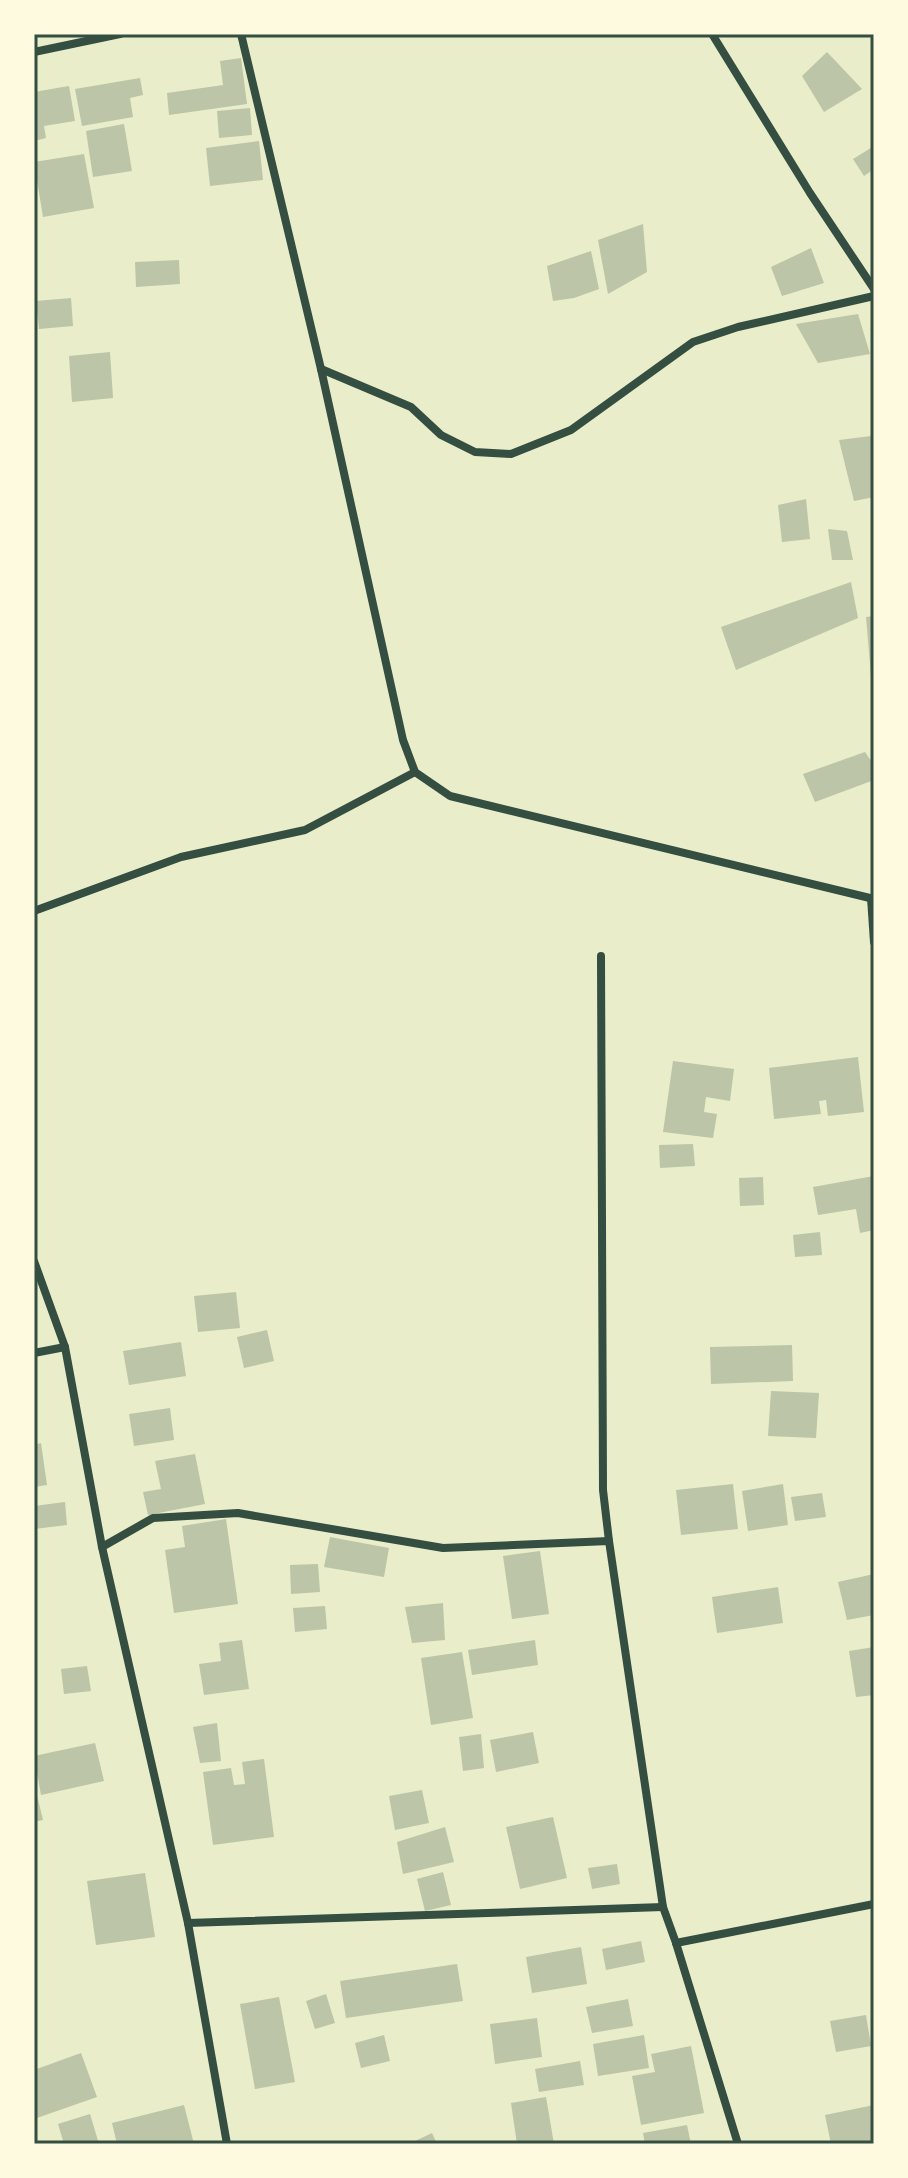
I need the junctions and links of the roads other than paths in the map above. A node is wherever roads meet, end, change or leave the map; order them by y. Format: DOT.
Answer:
graph roads {
  1 [pos="120,34"];
  2 [pos="241,34"];
  3 [pos="712,34"];
  4 [pos="34,52"];
  5 [pos="874,289"];
  6 [pos="874,296"];
  7 [pos="321,369"];
  8 [pos="415,772"];
  9 [pos="873,899"];
  10 [pos="34,911"];
  11 [pos="874,942"];
  12 [pos="601,956"];
  13 [pos="34,1261"];
  14 [pos="65,1347"];
  15 [pos="34,1353"];
  16 [pos="609,1541"];
  17 [pos="102,1547"];
  18 [pos="874,1904"];
  19 [pos="663,1907"];
  20 [pos="188,1923"];
  21 [pos="676,1943"];
  22 [pos="227,2144"];
  23 [pos="738,2144"];
  1 -- 4 [label="street"];
  2 -- 7 [label="street"];
  3 -- 5 [label="street"];
  6 -- 7 [label="street"];
  7 -- 8 [label="street"];
  8 -- 9 [label="street"];
  8 -- 10 [label="street"];
  9 -- 11 [label="street"];
  12 -- 16 [label="street"];
  13 -- 14 [label="street"];
  14 -- 15 [label="street"];
  14 -- 17 [label="street"];
  16 -- 17 [label="street"];
  16 -- 19 [label="street"];
  17 -- 20 [label="street"];
  18 -- 21 [label="street"];
  19 -- 20 [label="street"];
  19 -- 21 [label="street"];
  20 -- 22 [label="street"];
  21 -- 23 [label="street"];
}
